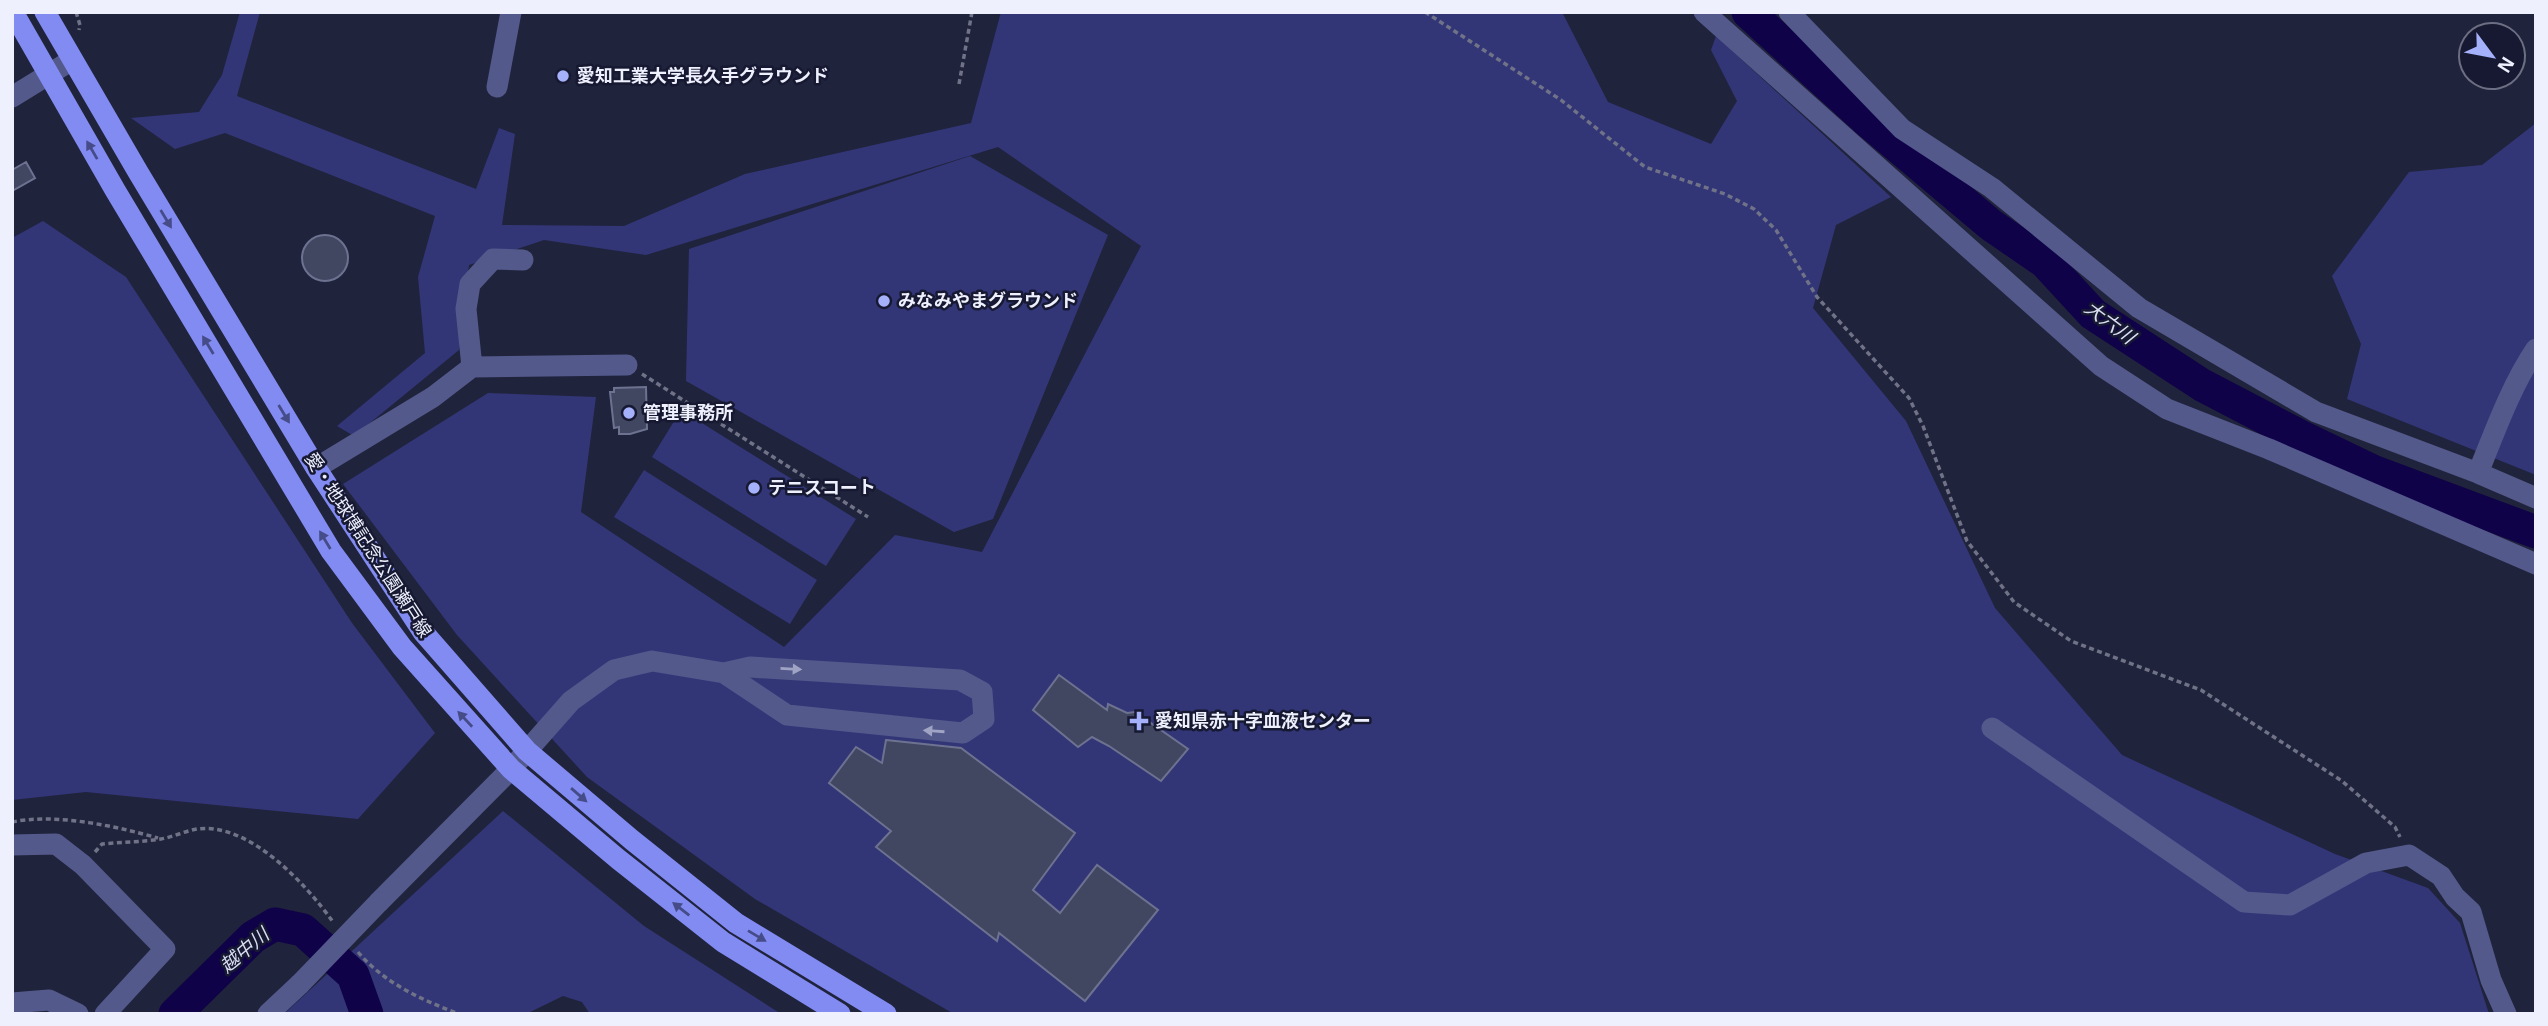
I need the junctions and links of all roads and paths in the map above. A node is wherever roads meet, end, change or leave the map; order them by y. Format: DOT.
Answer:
graph roads {
  1 [pos="13,12"];
  2 [pos="45,12"];
  3 [pos="510,12"];
  4 [pos="972,12"];
  5 [pos="1425,12"];
  6 [pos="1704,12"];
  7 [pos="1789,12"];
  8 [pos="72,60"];
  9 [pos="49,74"];
  10 [pos="959,84"];
  11 [pos="497,87"];
  12 [pos="12,97"];
  13 [pos="523,260"];
  14 [pos="2536,349"];
  15 [pos="627,365"];
  16 [pos="472,366"];
  17 [pos="316,468"];
  18 [pos="2478,473"];
  19 [pos="2536,498"];
  20 [pos="868,517"];
  21 [pos="2536,564"];
  22 [pos="724,673"];
  23 [pos="1992,728"];
  24 [pos="527,751"];
  25 [pos="511,769"];
  26 [pos="12,821"];
  27 [pos="163,839"];
  28 [pos="12,845"];
  29 [pos="2409,855"];
  30 [pos="83,865"];
  31 [pos="339,930"];
  32 [pos="354,947"];
  33 [pos="12,1003"];
  34 [pos="78,1014"];
  35 [pos="105,1014"];
  36 [pos="268,1014"];
  37 [pos="459,1014"];
  38 [pos="840,1014"];
  39 [pos="886,1014"];
  40 [pos="2506,1014"];
  1 -- 9 [label="main road, 愛・地球博記念公園瀬戸線"];
  2 -- 8 [label="main road, 愛・地球博記念公園瀬戸線"];
  3 -- 11 [label="street"];
  4 -- 10 [label="path"];
  5 -- 29 [label="path"];
  6 -- 21 [label="street"];
  7 -- 18 [label="street"];
  8 -- 9 [label="street"];
  8 -- 17 [label="main road, 愛・地球博記念公園瀬戸線, one-way"];
  9 -- 12 [label="street"];
  25 -- 9 [label="main road, 愛・地球博記念公園瀬戸線, one-way"];
  13 -- 16 [label="street"];
  14 -- 18 [label="street"];
  15 -- 16 [label="street"];
  15 -- 20 [label="path"];
  16 -- 17 [label="street"];
  17 -- 24 [label="main road, 愛・地球博記念公園瀬戸線"];
  18 -- 19 [label="street"];
  22 -- 22 [label="street, one-way"];
  22 -- 24 [label="street"];
  23 -- 29 [label="street"];
  24 -- 25 [label="street"];
  24 -- 39 [label="main road, 愛・地球博記念公園瀬戸線, one-way"];
  25 -- 36 [label="street, bridge"];
  38 -- 25 [label="main road, 愛・地球博記念公園瀬戸線, one-way"];
  26 -- 27 [label="path"];
  27 -- 30 [label="path"];
  27 -- 31 [label="path"];
  28 -- 30 [label="street"];
  29 -- 40 [label="street"];
  30 -- 35 [label="street"];
  32 -- 37 [label="path"];
  33 -- 34 [label="street"];
}
